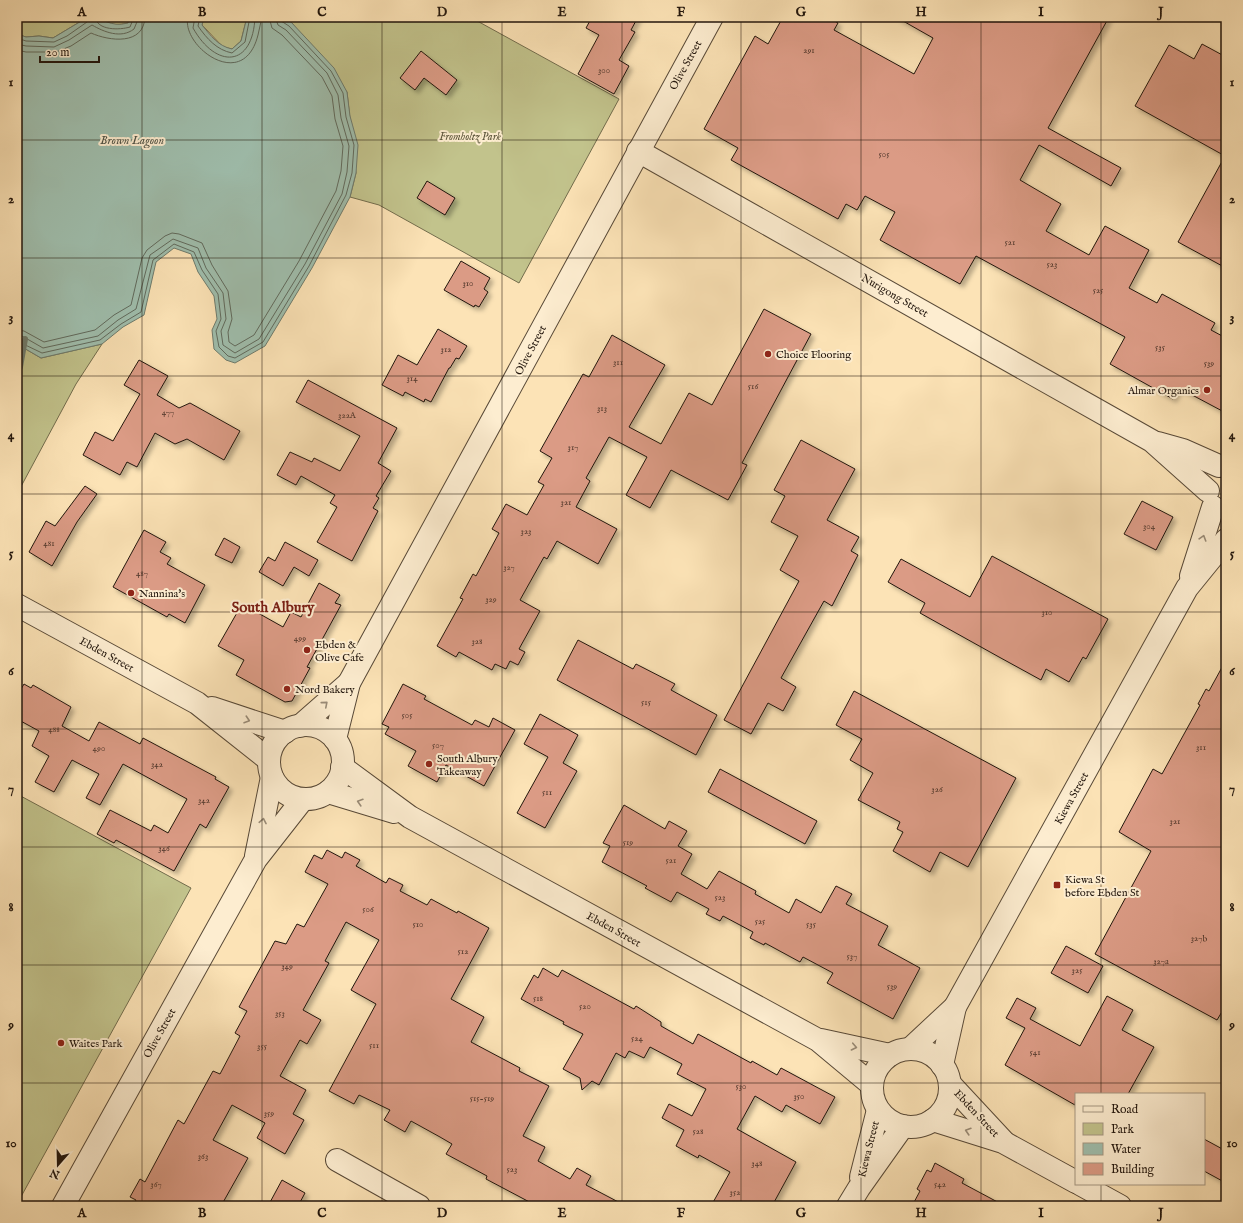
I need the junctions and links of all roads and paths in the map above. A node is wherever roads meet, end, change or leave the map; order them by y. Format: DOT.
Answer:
graph roads {
  1 [pos="712,17"];
  2 [pos="638,151"];
  3 [pos="1152,440"];
  4 [pos="1223,464"];
  5 [pos="1216,506"];
  6 [pos="1226,540"];
  7 [pos="1187,588"];
  8 [pos="17,605"];
  9 [pos="349,683"];
  10 [pos="197,703"];
  11 [pos="293,729"];
  12 [pos="334,740"];
  13 [pos="342,767"];
  14 [pos="270,769"];
  15 [pos="328,792"];
  16 [pos="303,799"];
  17 [pos="410,817"];
  18 [pos="256,859"];
  19 [pos="955,1007"];
  20 [pos="818,1040"];
  21 [pos="912,1048"];
  22 [pos="890,1054"];
  23 [pos="946,1074"];
  24 [pos="872,1085"];
  25 [pos="878,1110"];
  26 [pos="933,1120"];
  27 [pos="903,1126"];
  28 [pos="1004,1142"];
  29 [pos="337,1160"];
  30 [pos="1075,1181"];
  31 [pos="1082,1185"];
  32 [pos="853,1197"];
  33 [pos="63,1206"];
  34 [pos="419,1206"];
  35 [pos="1120,1206"];
  1 -- 2 [label="street, Olive Street"];
  2 -- 3 [label="street, Nurigong Street"];
  2 -- 9 [label="street, Olive Street"];
  3 -- 4 [label="street, Nurigong Street"];
  3 -- 5 [label="street, Nurigong Street"];
  4 -- 5 [label="street, Kiewa Street"];
  7 -- 5 [label="street, Kiewa Street, one-way"];
  6 -- 7 [label="street, Kiewa Street"];
  7 -- 19 [label="street, Kiewa Street"];
  8 -- 10 [label="street, Ebden Street"];
  11 -- 9 [label="street, Olive Street, one-way"];
  9 -- 12 [label="street, Olive Street"];
  10 -- 11 [label="street, Ebden Street, one-way"];
  10 -- 14 [label="street, Ebden Street"];
  11 -- 12 [label="street"];
  11 -- 14 [label="street"];
  12 -- 13 [label="street"];
  13 -- 15 [label="street"];
  13 -- 17 [label="street, Ebden Street"];
  14 -- 16 [label="street"];
  18 -- 14 [label="street, Olive Street, one-way"];
  15 -- 16 [label="street"];
  17 -- 15 [label="street, Ebden Street, one-way"];
  16 -- 18 [label="street, Olive Street"];
  17 -- 20 [label="street, Ebden Street"];
  18 -- 33 [label="street, Olive Street"];
  19 -- 21 [label="street, Kiewa Street"];
  19 -- 23 [label="street, Kiewa Street"];
  20 -- 22 [label="street, Ebden Street, one-way"];
  20 -- 24 [label="street, Ebden Street"];
  21 -- 22 [label="street"];
  21 -- 23 [label="street"];
  22 -- 24 [label="street"];
  23 -- 26 [label="street"];
  23 -- 28 [label="street, Ebden Street"];
  24 -- 25 [label="street"];
  25 -- 27 [label="street"];
  25 -- 32 [label="street, Kiewa Street"];
  26 -- 27 [label="street"];
  28 -- 26 [label="street, Ebden Street, one-way"];
  27 -- 32 [label="street, Kiewa Street"];
  28 -- 30 [label="street, Ebden Street"];
  29 -- 34 [label="street"];
  31 -- 35 [label="street"];
}
